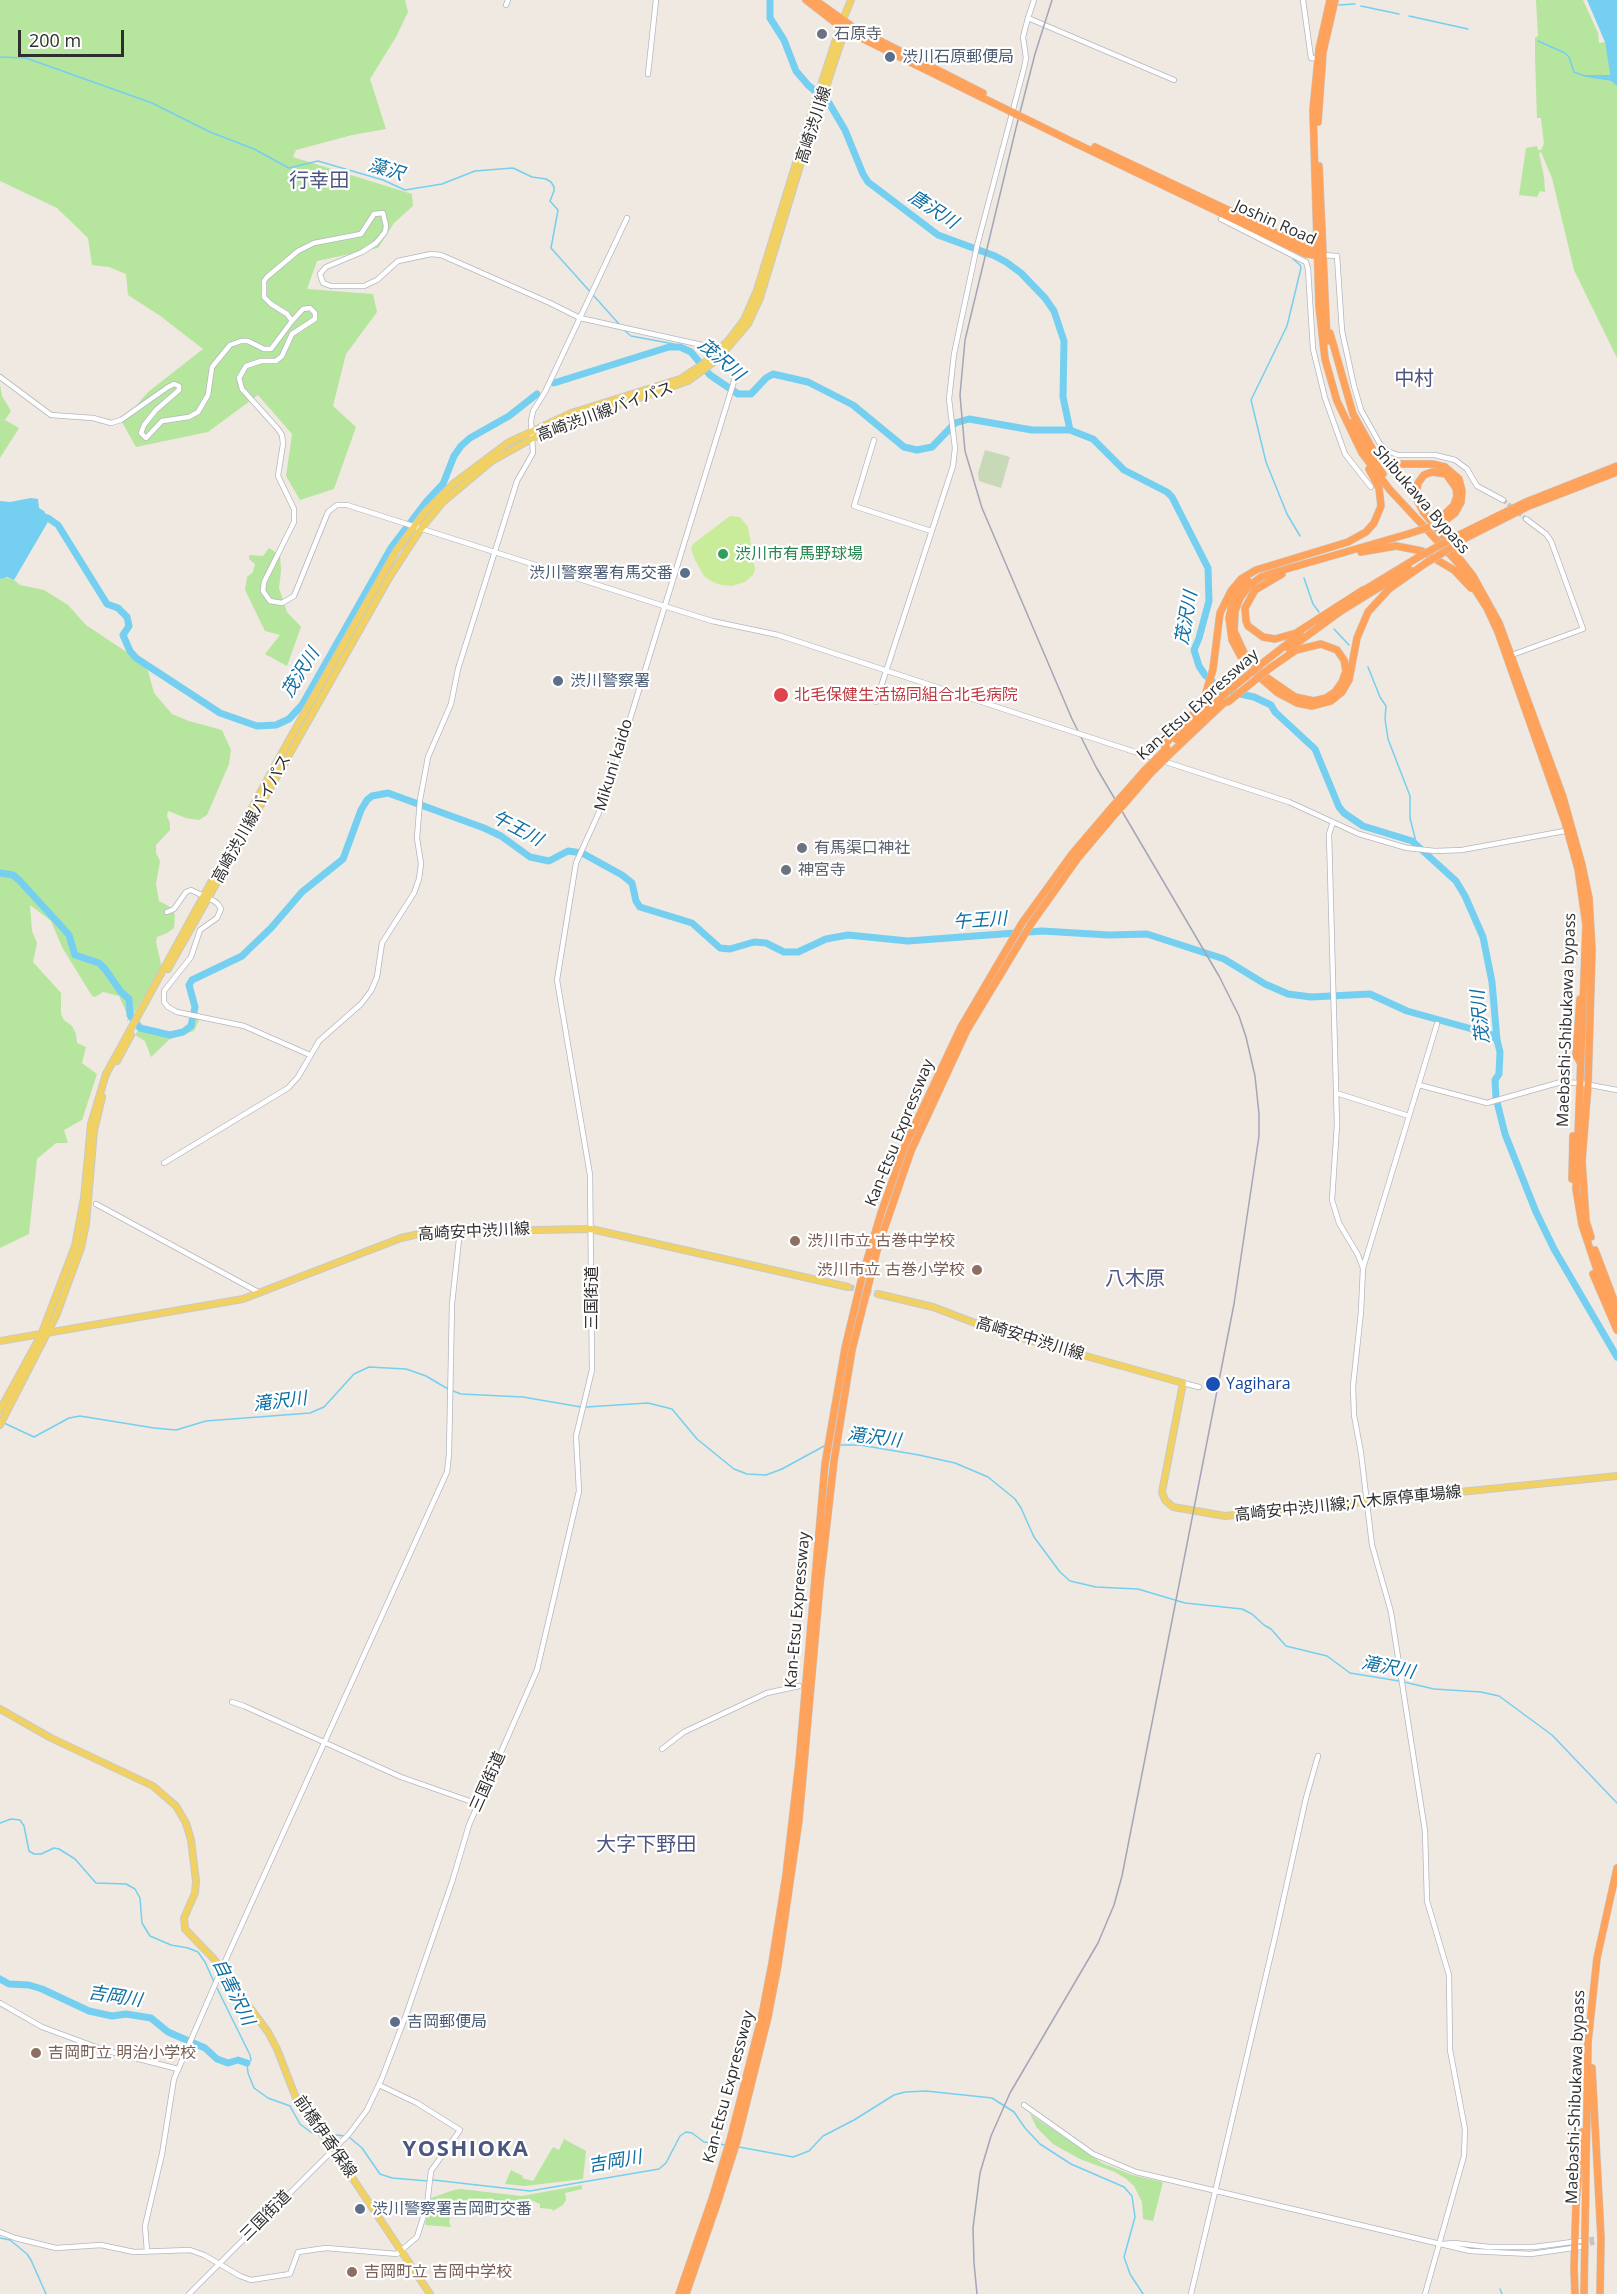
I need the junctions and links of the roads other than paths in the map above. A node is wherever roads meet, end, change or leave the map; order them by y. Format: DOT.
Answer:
graph roads {
  1 [pos="656,0"];
  2 [pos="807,0"];
  3 [pos="815,0"];
  4 [pos="851,0"];
  5 [pos="1034,0"];
  6 [pos="1303,0"];
  7 [pos="1330,0"];
  8 [pos="1335,0"];
  9 [pos="1028,18"];
  10 [pos="843,26"];
  11 [pos="1320,59"];
  12 [pos="648,74"];
  13 [pos="1174,80"];
  14 [pos="1078,142"];
  15 [pos="627,218"];
  16 [pos="1221,219"];
  17 [pos="1248,230"];
  18 [pos="1319,255"];
  19 [pos="1324,292"];
  20 [pos="758,297"];
  21 [pos="580,318"];
  22 [pos="292,321"];
  23 [pos="721,353"];
  24 [pos="0,377"];
  25 [pos="1350,432"];
  26 [pos="532,434"];
  27 [pos="874,440"];
  28 [pos="1617,466"];
  29 [pos="1617,472"];
  30 [pos="1371,487"];
  31 [pos="1503,500"];
  32 [pos="1526,519"];
  33 [pos="1441,521"];
  34 [pos="410,527"];
  35 [pos="420,530"];
  36 [pos="931,531"];
  37 [pos="1407,532"];
  38 [pos="1457,540"];
  39 [pos="1332,547"];
  40 [pos="495,554"];
  41 [pos="1298,556"];
  42 [pos="1333,557"];
  43 [pos="1424,559"];
  44 [pos="1464,563"];
  45 [pos="1301,566"];
  46 [pos="1363,590"];
  47 [pos="664,606"];
  48 [pos="1492,620"];
  49 [pos="1509,656"];
  50 [pos="1267,665"];
  51 [pos="886,670"];
  52 [pos="1225,700"];
  53 [pos="876,702"];
  54 [pos="1168,748"];
  55 [pos="1114,810"];
  56 [pos="1334,822"];
  57 [pos="1570,830"];
  58 [pos="206,897"];
  59 [pos="167,912"];
  60 [pos="1013,944"];
  61 [pos="1437,1024"];
  62 [pos="310,1055"];
  63 [pos="1580,1083"];
  64 [pos="1588,1084"];
  65 [pos="1419,1085"];
  66 [pos="1617,1090"];
  67 [pos="1336,1093"];
  68 [pos="1409,1116"];
  69 [pos="164,1163"];
  70 [pos="96,1204"];
  71 [pos="1583,1221"];
  72 [pos="591,1229"];
  73 [pos="460,1230"];
  74 [pos="1363,1268"];
  75 [pos="848,1287"];
  76 [pos="260,1293"];
  77 [pos="878,1294"];
  78 [pos="1617,1297"];
  79 [pos="1617,1308"];
  80 [pos="1617,1318"];
  81 [pos="1617,1330"];
  82 [pos="44,1334"];
  83 [pos="0,1341"];
  84 [pos="1184,1383"];
  85 [pos="1198,1387"];
  86 [pos="2,1413"];
  87 [pos="0,1425"];
  88 [pos="1617,1476"];
  89 [pos="1367,1502"];
  90 [pos="800,1686"];
  91 [pos="232,1702"];
  92 [pos="0,1709"];
  93 [pos="325,1742"];
  94 [pos="662,1749"];
  95 [pos="1318,1756"];
  96 [pos="478,1804"];
  97 [pos="1617,1868"];
  98 [pos="221,1970"];
  99 [pos="0,2003"];
  100 [pos="767,2006"];
  101 [pos="1590,2020"];
  102 [pos="1588,2053"];
  103 [pos="178,2069"];
  104 [pos="379,2085"];
  105 [pos="1023,2105"];
  106 [pos="333,2149"];
  107 [pos="728,2161"];
  108 [pos="1215,2191"];
  109 [pos="0,2232"];
  110 [pos="1440,2244"];
  111 [pos="1578,2244"];
  112 [pos="147,2251"];
  113 [pos="402,2251"];
  114 [pos="218,2264"];
  115 [pos="189,2294"];
  116 [pos="430,2294"];
  117 [pos="679,2294"];
  118 [pos="686,2294"];
  119 [pos="1191,2294"];
  120 [pos="1425,2294"];
  121 [pos="1575,2294"];
  122 [pos="1584,2294"];
  123 [pos="1600,2294"];
  1 -- 12 [label="street"];
  2 -- 10 [label="highway, Joshin Road"];
  3 -- 10 [label="highway, Joshin Road"];
  4 -- 10 [label="main road"];
  5 -- 9 [label="street"];
  6 -- 11 [label="street"];
  7 -- 11 [label="highway, Shibukawa Bypass"];
  8 -- 11 [label="highway, Shibukawa Bypass"];
  9 -- 13 [label="street"];
  9 -- 36 [label="street"];
  10 -- 14 [label="highway, Joshin Road, bridge"];
  10 -- 20 [label="main road, 高崎渋川線"];
  11 -- 18 [label="highway, Shibukawa Bypass"];
  14 -- 17 [label="highway, Joshin Road"];
  14 -- 18 [label="highway, Joshin Road"];
  15 -- 21 [label="street"];
  16 -- 17 [label="street"];
  17 -- 18 [label="highway, Joshin Road"];
  17 -- 30 [label="street"];
  18 -- 19 [label="highway, Shibukawa Bypass"];
  18 -- 25 [label="highway, Shibukawa Bypass"];
  18 -- 31 [label="street"];
  19 -- 33 [label="highway"];
  19 -- 44 [label="highway, Shibukawa Bypass"];
  20 -- 23 [label="main road, 高崎渋川線バイパス"];
  21 -- 22 [label="street"];
  21 -- 23 [label="street"];
  21 -- 26 [label="street"];
  22 -- 24 [label="street"];
  22 -- 34 [label="street"];
  23 -- 26 [label="main road, 高崎渋川線バイパス"];
  23 -- 47 [label="street, Mikuni kaido"];
  25 -- 39 [label="highway"];
  25 -- 48 [label="highway, Shibukawa Bypass"];
  26 -- 34 [label="main road, 高崎渋川線バイパス"];
  26 -- 35 [label="main road, 高崎渋川線バイパス"];
  26 -- 40 [label="street"];
  27 -- 36 [label="street"];
  28 -- 38 [label="highway, Kan-Etsu Expressway"];
  29 -- 38 [label="highway, Kan-Etsu Expressway"];
  32 -- 49 [label="street"];
  33 -- 37 [label="highway, bridge"];
  33 -- 44 [label="highway"];
  34 -- 35 [label="street"];
  34 -- 58 [label="main road, 高崎渋川線バイパス"];
  35 -- 40 [label="street"];
  35 -- 58 [label="main road, 高崎渋川線バイパス"];
  36 -- 51 [label="street"];
  37 -- 39 [label="highway"];
  37 -- 42 [label="highway"];
  38 -- 43 [label="highway, Kan-Etsu Expressway, bridge"];
  39 -- 41 [label="highway"];
  40 -- 47 [label="street"];
  40 -- 62 [label="street"];
  41 -- 43 [label="highway"];
  41 -- 54 [label="highway"];
  42 -- 45 [label="highway"];
  42 -- 48 [label="highway"];
  43 -- 46 [label="highway, Kan-Etsu Expressway"];
  43 -- 50 [label="highway, Kan-Etsu Expressway"];
  44 -- 49 [label="highway, Shibukawa Bypass"];
  45 -- 46 [label="highway"];
  45 -- 50 [label="highway"];
  46 -- 50 [label="highway, Kan-Etsu Expressway"];
  47 -- 51 [label="street"];
  47 -- 72 [label="street, Mikuni kaido"];
  48 -- 49 [label="highway, Shibukawa Bypass"];
  49 -- 57 [label="highway, Maebashi-Shibukawa bypass"];
  50 -- 52 [label="highway, Kan-Etsu Expressway, bridge"];
  51 -- 53 [label="street"];
  51 -- 56 [label="street, bridge"];
  52 -- 54 [label="highway, Kan-Etsu Expressway"];
  52 -- 54 [label="highway, Kan-Etsu Expressway"];
  54 -- 55 [label="highway, Kan-Etsu Expressway, bridge"];
  55 -- 60 [label="highway, Kan-Etsu Expressway"];
  55 -- 60 [label="highway, Kan-Etsu Expressway"];
  56 -- 57 [label="street"];
  56 -- 67 [label="street"];
  57 -- 63 [label="highway, Maebashi-Shibukawa bypass"];
  57 -- 64 [label="highway, Maebashi-Shibukawa bypass"];
  58 -- 59 [label="street"];
  58 -- 62 [label="street"];
  58 -- 82 [label="main road, 高崎渋川線バイパス"];
  60 -- 100 [label="highway, Kan-Etsu Expressway"];
  60 -- 100 [label="highway, Kan-Etsu Expressway"];
  61 -- 65 [label="street"];
  62 -- 69 [label="street"];
  63 -- 64 [label="street"];
  63 -- 65 [label="street"];
  63 -- 71 [label="highway, Maebashi-Shibukawa bypass"];
  64 -- 66 [label="street"];
  64 -- 71 [label="highway, Maebashi-Shibukawa bypass"];
  65 -- 68 [label="street"];
  67 -- 68 [label="street"];
  67 -- 74 [label="street"];
  68 -- 74 [label="street"];
  70 -- 76 [label="street"];
  71 -- 78 [label="highway"];
  71 -- 79 [label="highway, Maebashi-Shibukawa bypass"];
  71 -- 80 [label="highway, Maebashi-Shibukawa bypass"];
  71 -- 81 [label="highway"];
  72 -- 73 [label="main road, 高崎安中渋川線"];
  72 -- 75 [label="main road, 高崎安中渋川線"];
  72 -- 96 [label="street, 三国街道"];
  73 -- 76 [label="main road, 高崎安中渋川線"];
  73 -- 93 [label="street"];
  74 -- 89 [label="street"];
  76 -- 82 [label="main road, 高崎安中渋川線"];
  77 -- 84 [label="main road, 高崎安中渋川線"];
  82 -- 83 [label="main road, 高崎安中渋川線"];
  82 -- 86 [label="main road, 高崎渋川線バイパス"];
  84 -- 85 [label="street"];
  84 -- 89 [label="main road, 高崎安中渋川線;八木原停車場線"];
  86 -- 87 [label="main road, 高崎渋川線バイパス"];
  88 -- 89 [label="main road, 高崎安中渋川線;八木原停車場線"];
  89 -- 110 [label="street"];
  90 -- 94 [label="street"];
  91 -- 93 [label="street"];
  92 -- 98 [label="main road, 前橋伊香保線"];
  93 -- 96 [label="street"];
  93 -- 98 [label="street"];
  95 -- 108 [label="street"];
  96 -- 104 [label="street, 三国街道"];
  97 -- 101 [label="highway, Maebashi-Shibukawa bypass"];
  98 -- 103 [label="street"];
  98 -- 106 [label="main road, 前橋伊香保線"];
  99 -- 103 [label="street"];
  100 -- 107 [label="highway, Kan-Etsu Expressway"];
  101 -- 102 [label="highway, Maebashi-Shibukawa bypass"];
  101 -- 123 [label="highway"];
  102 -- 111 [label="highway"];
  102 -- 122 [label="highway, Maebashi-Shibukawa bypass"];
  103 -- 112 [label="street"];
  104 -- 106 [label="street, 三国街道"];
  104 -- 113 [label="street"];
  105 -- 108 [label="street"];
  106 -- 113 [label="main road, 前橋伊香保線"];
  106 -- 114 [label="street, 三国街道"];
  107 -- 117 [label="highway, Kan-Etsu Expressway"];
  107 -- 118 [label="highway, Kan-Etsu Expressway"];
  108 -- 110 [label="street"];
  108 -- 119 [label="street"];
  109 -- 112 [label="street"];
  110 -- 111 [label="street"];
  110 -- 120 [label="street"];
  111 -- 121 [label="highway"];
  112 -- 114 [label="street"];
  113 -- 114 [label="street"];
  113 -- 116 [label="main road, 前橋伊香保線"];
  114 -- 115 [label="street, 三国街道"];
}
